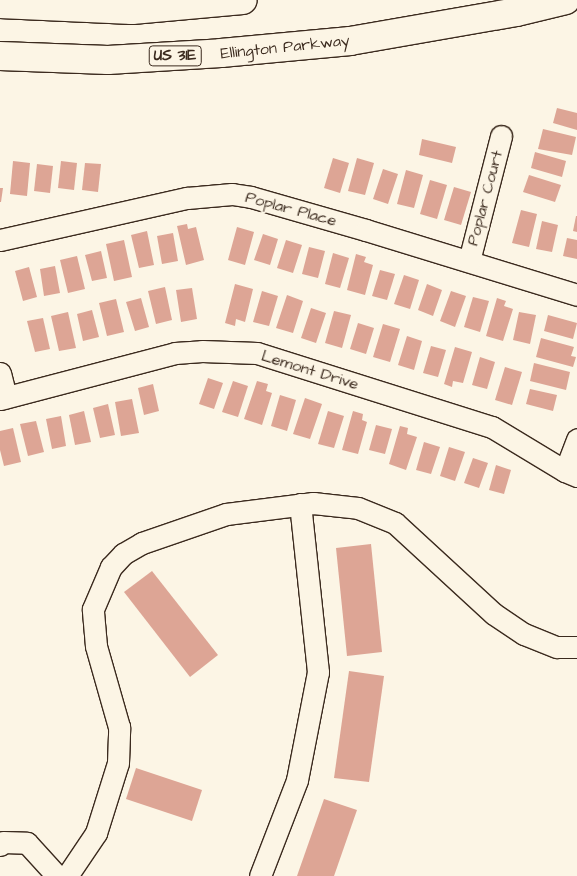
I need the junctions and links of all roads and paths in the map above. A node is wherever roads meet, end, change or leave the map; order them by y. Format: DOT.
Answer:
graph roads {
  1 [pos="244,0"];
  2 [pos="566,0"];
  3 [pos="0,4"];
  4 [pos="577,6"];
  5 [pos="517,12"];
  6 [pos="0,56"];
  7 [pos="502,136"];
  8 [pos="0,240"];
  9 [pos="469,261"];
  10 [pos="577,295"];
  11 [pos="0,373"];
  12 [pos="3,398"];
  13 [pos="577,440"];
  14 [pos="571,474"];
  15 [pos="300,504"];
  16 [pos="577,647"];
  17 [pos="0,845"];
  18 [pos="57,876"];
  19 [pos="66,876"];
  20 [pos="260,876"];
  1 -- 3 [label="highway"];
  2 -- 5 [label="highway, Ellington Parkway / US 31E"];
  4 -- 5 [label="highway"];
  5 -- 6 [label="highway, Ellington Parkway / US 31E"];
  7 -- 9 [label="street, Poplar Court"];
  8 -- 9 [label="street, Poplar Place"];
  9 -- 10 [label="street, Poplar Place"];
  11 -- 12 [label="street"];
  12 -- 14 [label="street, Lemont Drive"];
  13 -- 14 [label="street"];
  15 -- 16 [label="street"];
  15 -- 19 [label="street"];
  15 -- 20 [label="street"];
  17 -- 18 [label="street"];
}
